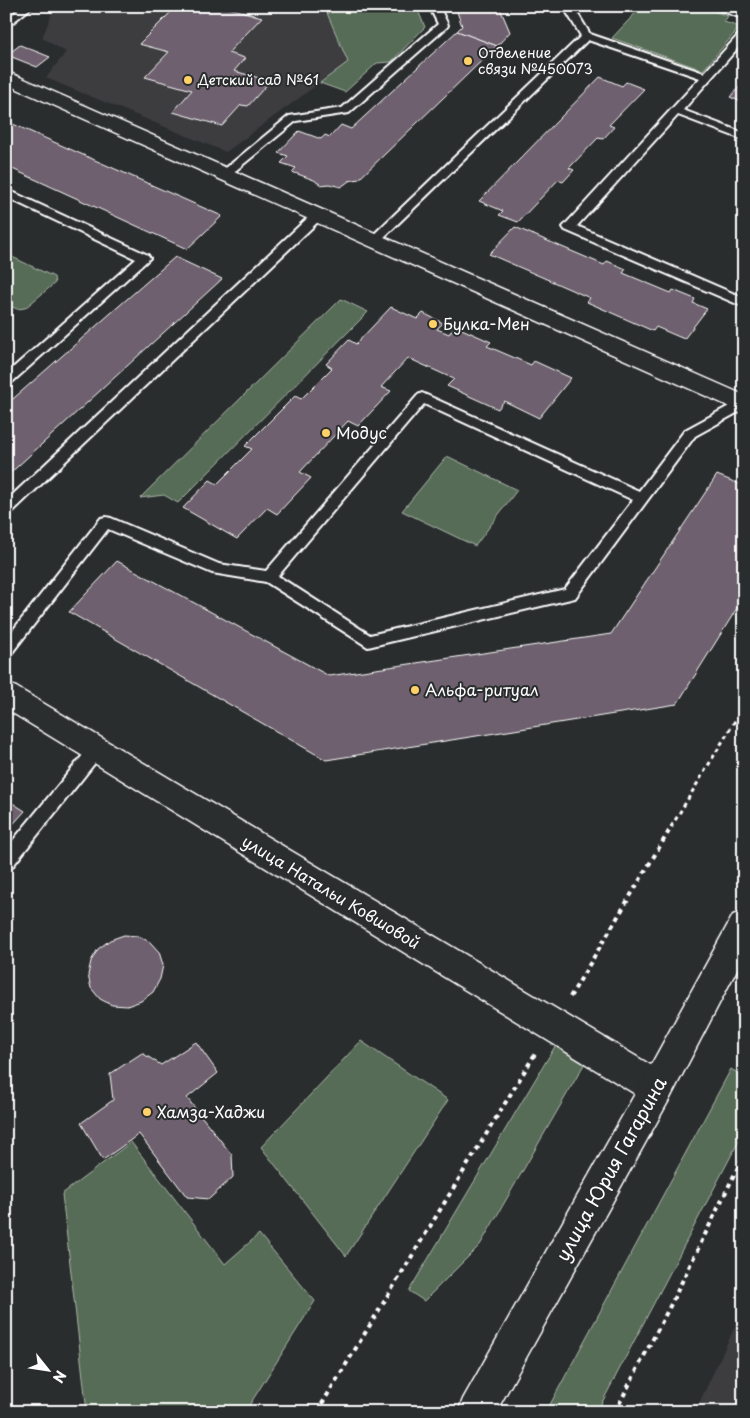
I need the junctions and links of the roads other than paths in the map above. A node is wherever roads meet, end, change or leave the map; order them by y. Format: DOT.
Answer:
graph roads {
  1 [pos="28,6"];
  2 [pos="434,6"];
  3 [pos="568,6"];
  4 [pos="714,6"];
  5 [pos="744,16"];
  6 [pos="6,25"];
  7 [pos="744,35"];
  8 [pos="586,36"];
  9 [pos="706,77"];
  10 [pos="6,78"];
  11 [pos="676,111"];
  12 [pos="744,137"];
  13 [pos="225,174"];
  14 [pos="6,192"];
  15 [pos="318,216"];
  16 [pos="374,240"];
  17 [pos="744,303"];
  18 [pos="6,381"];
  19 [pos="743,404"];
  20 [pos="641,498"];
  21 [pos="6,509"];
  22 [pos="269,577"];
  23 [pos="6,650"];
  24 [pos="6,695"];
  25 [pos="96,749"];
  26 [pos="6,862"];
  27 [pos="744,925"];
  28 [pos="657,1088"];
  29 [pos="476,1412"];
  1 -- 6 [label="lane"];
  2 -- 13 [label="lane"];
  3 -- 8 [label="lane"];
  4 -- 5 [label="lane"];
  7 -- 9 [label="lane"];
  8 -- 9 [label="lane"];
  8 -- 16 [label="lane"];
  9 -- 11 [label="lane"];
  10 -- 13 [label="street"];
  11 -- 12 [label="lane"];
  11 -- 17 [label="lane"];
  13 -- 15 [label="street"];
  14 -- 18 [label="lane"];
  15 -- 16 [label="street"];
  15 -- 21 [label="lane"];
  16 -- 19 [label="street"];
  19 -- 20 [label="lane"];
  20 -- 22 [label="lane"];
  20 -- 22 [label="lane"];
  22 -- 23 [label="lane"];
  24 -- 25 [label="street, улица Натальи Ковшовой"];
  25 -- 26 [label="lane"];
  25 -- 28 [label="street, улица Натальи Ковшовой"];
  27 -- 28 [label="street, улица Юрия Гагарина"];
  28 -- 29 [label="street, улица Юрия Гагарина"];
}
